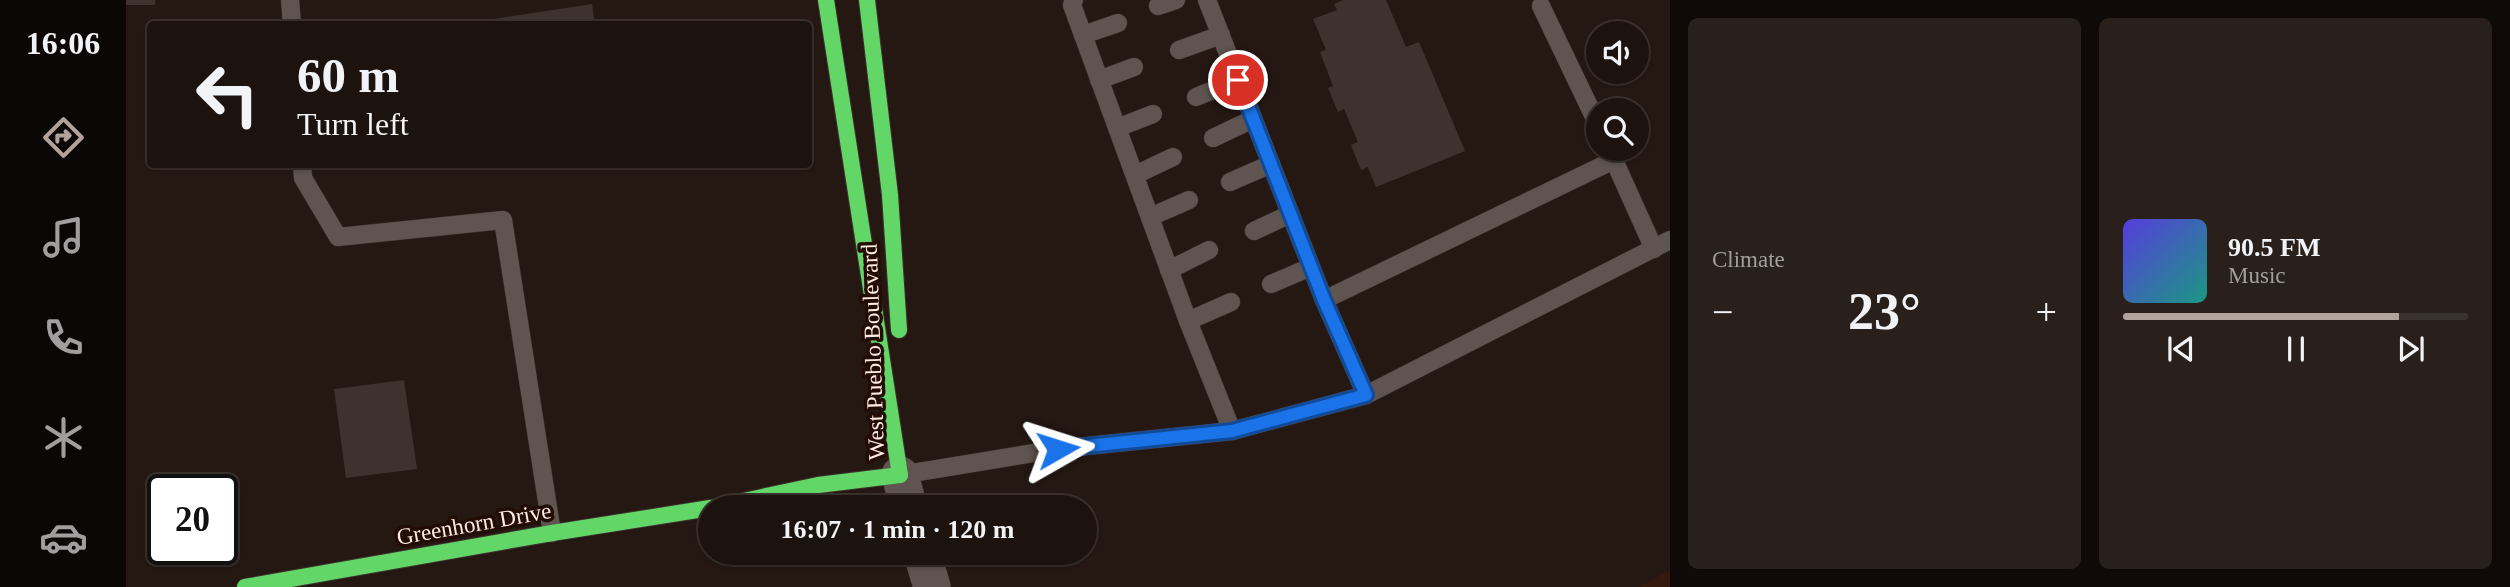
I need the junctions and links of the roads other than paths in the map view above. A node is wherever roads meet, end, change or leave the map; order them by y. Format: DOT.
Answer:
graph roads {
  1 [pos="290,0"];
  2 [pos="826,0"];
  3 [pos="867,0"];
  4 [pos="1073,0"];
  5 [pos="1176,0"];
  6 [pos="1207,0"];
  7 [pos="1158,6"];
  8 [pos="1541,6"];
  9 [pos="292,21"];
  10 [pos="1118,23"];
  11 [pos="1083,35"];
  12 [pos="1221,35"];
  13 [pos="1178,50"];
  14 [pos="1134,67"];
  15 [pos="1099,80"];
  16 [pos="1238,80"];
  17 [pos="1196,97"];
  18 [pos="1586,100"];
  19 [pos="1153,114"];
  20 [pos="1253,119"];
  21 [pos="1117,128"];
  22 [pos="1213,138"];
  23 [pos="1173,157"];
  24 [pos="1598,161"];
  25 [pos="1616,161"];
  26 [pos="1271,164"];
  27 [pos="302,168"];
  28 [pos="1135,175"];
  29 [pos="1230,182"];
  30 [pos="1189,200"];
  31 [pos="1290,214"];
  32 [pos="1150,217"];
  33 [pos="1254,231"];
  34 [pos="1662,244"];
  35 [pos="1209,250"];
  36 [pos="1311,267"];
  37 [pos="1169,270"];
  38 [pos="1271,284"];
  39 [pos="1324,300"];
  40 [pos="1231,302"];
  41 [pos="1188,321"];
  42 [pos="899,344"];
  43 [pos="900,369"];
  44 [pos="1366,395"];
  45 [pos="1232,431"];
  46 [pos="904,491"];
  47 [pos="771,495"];
  48 [pos="698,510"];
  49 [pos="552,533"];
  50 [pos="926,565"];
  51 [pos="245,587"];
  52 [pos="932,587"];
  1 -- 9 [label="lane"];
  2 -- 46 [label="street, West Pueblo Boulevard"];
  3 -- 42 [label="street, West Pueblo Boulevard"];
  4 -- 11 [label="lane"];
  5 -- 7 [label="lane"];
  6 -- 12 [label="lane"];
  8 -- 18 [label="lane"];
  10 -- 11 [label="lane"];
  11 -- 15 [label="lane"];
  12 -- 13 [label="lane"];
  12 -- 16 [label="lane"];
  14 -- 15 [label="lane"];
  15 -- 21 [label="lane"];
  16 -- 17 [label="lane"];
  16 -- 20 [label="lane"];
  19 -- 21 [label="lane"];
  20 -- 22 [label="lane"];
  20 -- 26 [label="lane"];
  21 -- 28 [label="lane"];
  23 -- 28 [label="lane"];
  24 -- 39 [label="lane"];
  25 -- 34 [label="lane"];
  26 -- 29 [label="lane"];
  26 -- 31 [label="lane"];
  27 -- 49 [label="lane"];
  28 -- 32 [label="lane"];
  30 -- 32 [label="lane"];
  31 -- 33 [label="lane"];
  31 -- 36 [label="lane"];
  32 -- 37 [label="lane"];
  34 -- 44 [label="lane"];
  35 -- 37 [label="lane"];
  36 -- 38 [label="lane"];
  36 -- 39 [label="lane"];
  37 -- 41 [label="lane"];
  39 -- 44 [label="lane"];
  40 -- 41 [label="lane"];
  41 -- 45 [label="lane"];
  43 -- 46 [label="street, West Pueblo Boulevard"];
  44 -- 45 [label="lane"];
  45 -- 46 [label="lane"];
  46 -- 47 [label="street, Greenhorn Drive"];
  48 -- 49 [label="street, Greenhorn Drive"];
  49 -- 51 [label="street, Greenhorn Drive"];
  50 -- 52 [label="street"];
}
